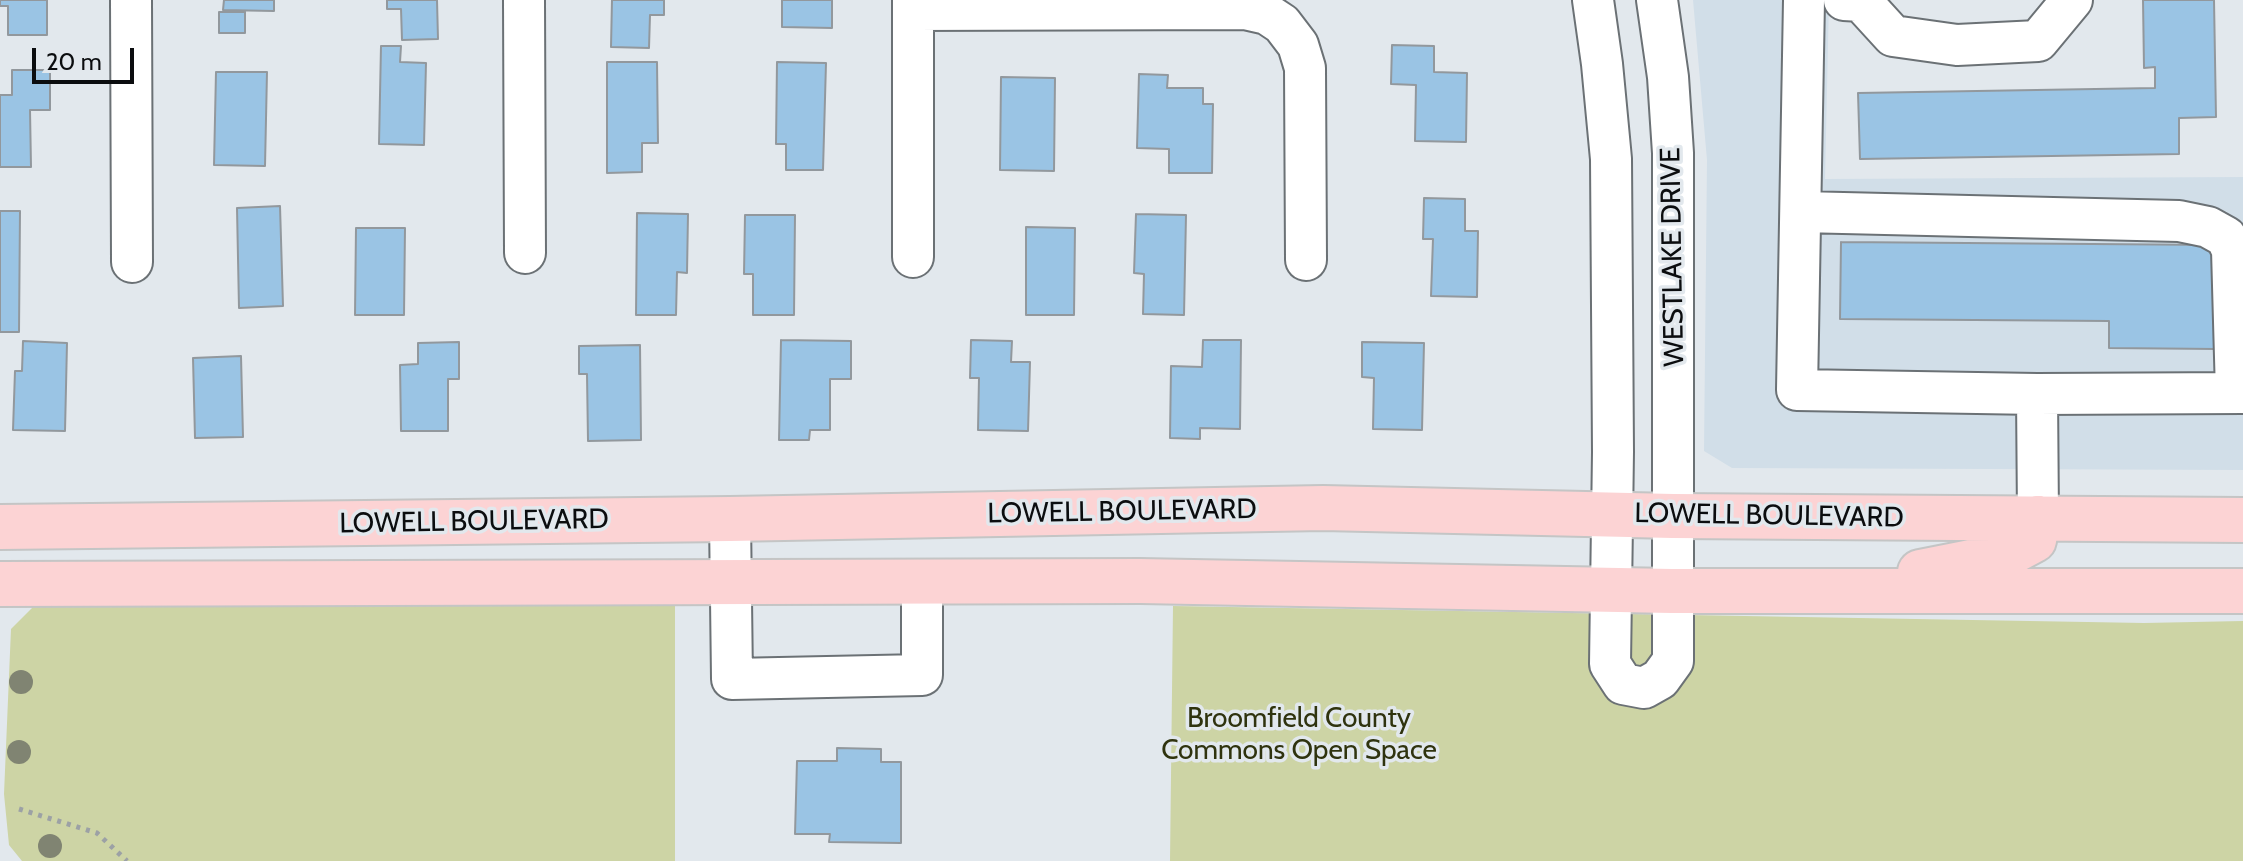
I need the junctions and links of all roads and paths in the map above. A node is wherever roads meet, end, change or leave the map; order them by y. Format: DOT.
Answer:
graph roads {
  1 [pos="131,0"];
  2 [pos="524,0"];
  3 [pos="1593,0"];
  4 [pos="1804,0"];
  5 [pos="2072,0"];
  6 [pos="1664,1"];
  7 [pos="1853,1"];
  8 [pos="913,5"];
  9 [pos="1801,212"];
  10 [pos="525,253"];
  11 [pos="913,257"];
  12 [pos="1306,260"];
  13 [pos="132,262"];
  14 [pos="2240,393"];
  15 [pos="2037,394"];
  16 [pos="1612,514"];
  17 [pos="1673,516"];
  18 [pos="2038,518"];
  19 [pos="730,519"];
  20 [pos="2243,520"];
  21 [pos="245,525"];
  22 [pos="0,527"];
  23 [pos="0,550"];
  24 [pos="731,581"];
  25 [pos="922,583"];
  26 [pos="0,584"];
  27 [pos="1611,590"];
  28 [pos="1672,591"];
  29 [pos="1815,591"];
  30 [pos="2243,591"];
  31 [pos="19,809"];
  32 [pos="127,861"];
  1 -- 13 [label="street"];
  2 -- 10 [label="street"];
  3 -- 16 [label="street"];
  4 -- 9 [label="street"];
  5 -- 7 [label="street"];
  6 -- 17 [label="street, WESTLAKE DRIVE"];
  8 -- 11 [label="street"];
  8 -- 12 [label="street"];
  9 -- 14 [label="street"];
  9 -- 15 [label="street"];
  14 -- 15 [label="street"];
  15 -- 18 [label="street"];
  16 -- 17 [label="main road, LOWELL BOULEVARD"];
  16 -- 19 [label="main road, LOWELL BOULEVARD"];
  16 -- 27 [label="street"];
  17 -- 18 [label="main road, LOWELL BOULEVARD"];
  17 -- 28 [label="street, WESTLAKE DRIVE"];
  18 -- 20 [label="main road, LOWELL BOULEVARD"];
  18 -- 29 [label="main road"];
  19 -- 21 [label="main road, LOWELL BOULEVARD"];
  19 -- 24 [label="street"];
  21 -- 22 [label="main road, LOWELL BOULEVARD"];
  21 -- 23 [label="main road"];
  24 -- 25 [label="main road"];
  24 -- 25 [label="street"];
  24 -- 26 [label="main road"];
  25 -- 27 [label="main road"];
  27 -- 28 [label="main road"];
  27 -- 28 [label="street, WESTLAKE DRIVE"];
  28 -- 29 [label="main road"];
  29 -- 30 [label="main road"];
  31 -- 32 [label="path"];
}
